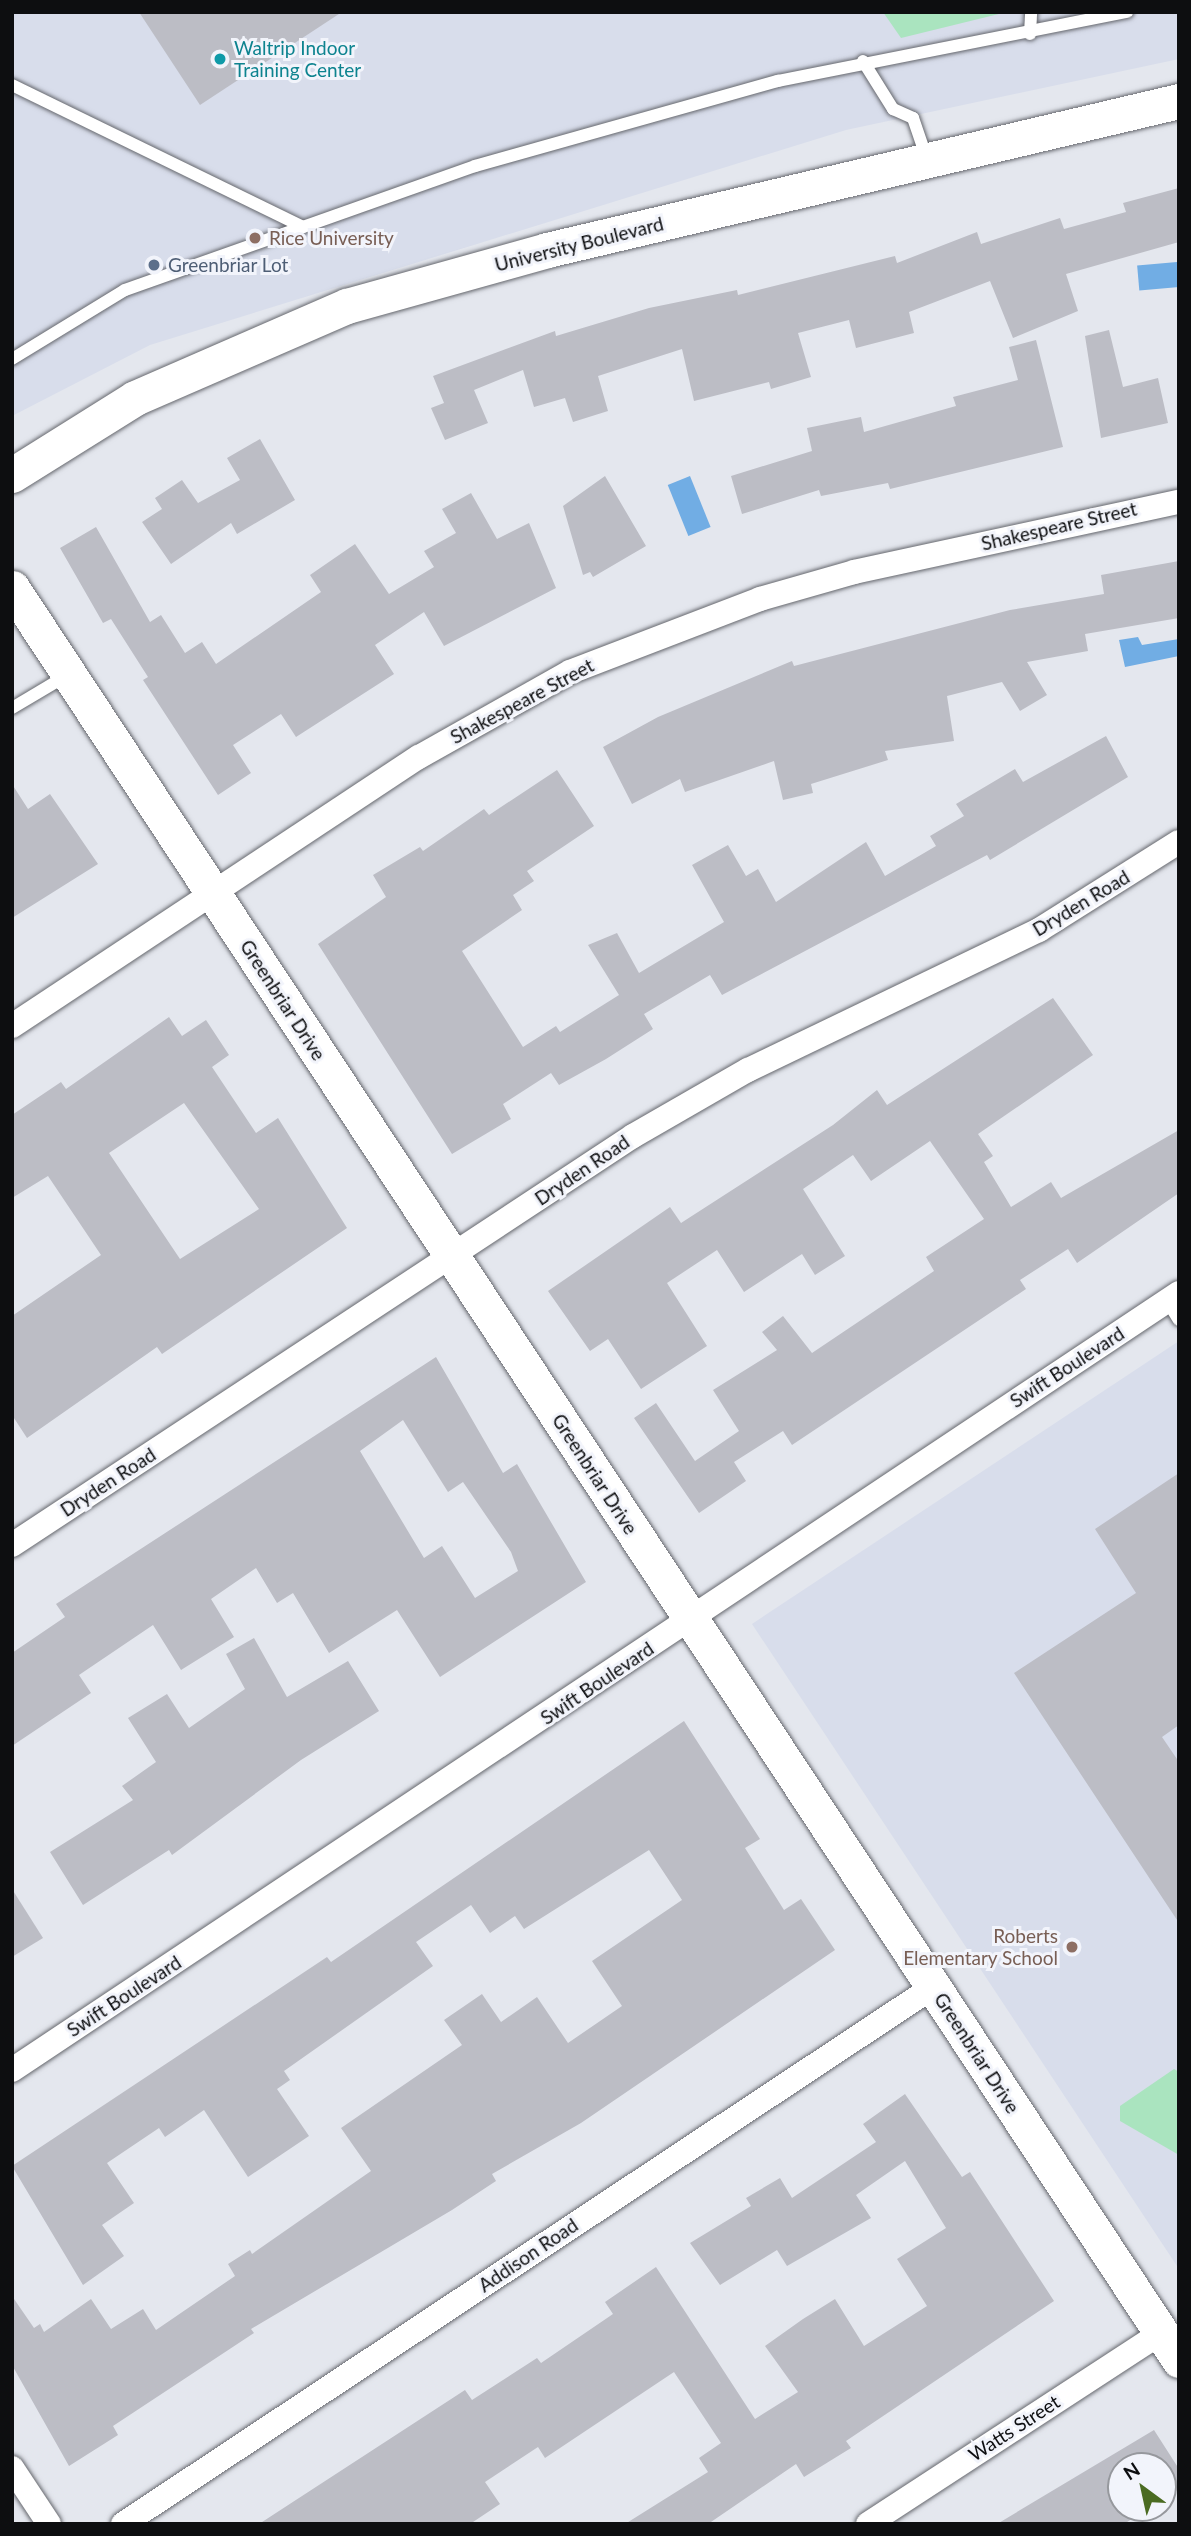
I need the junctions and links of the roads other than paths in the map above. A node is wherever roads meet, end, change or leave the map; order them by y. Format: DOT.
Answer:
graph roads {
  1 [pos="1031,12"];
  2 [pos="1127,12"];
  3 [pos="1030,34"];
  4 [pos="863,61"];
  5 [pos="12,85"];
  6 [pos="1179,101"];
  7 [pos="927,159"];
  8 [pos="303,227"];
  9 [pos="12,359"];
  10 [pos="12,475"];
  11 [pos="1179,502"];
  12 [pos="12,588"];
  13 [pos="69,674"];
  14 [pos="12,708"];
  15 [pos="1179,842"];
  16 [pos="212,893"];
  17 [pos="12,1026"];
  18 [pos="453,1257"];
  19 [pos="1175,1305"];
  20 [pos="12,1545"];
  21 [pos="689,1615"];
  22 [pos="933,1987"];
  23 [pos="12,2070"];
  24 [pos="1170,2346"];
  25 [pos="12,2468"];
  26 [pos="49,2524"];
  27 [pos="123,2524"];
  28 [pos="868,2524"];
  1 -- 3 [label="lane"];
  2 -- 3 [label="lane"];
  3 -- 4 [label="lane"];
  4 -- 7 [label="lane"];
  4 -- 8 [label="lane"];
  5 -- 8 [label="lane"];
  6 -- 7 [label="main road, University Boulevard"];
  7 -- 10 [label="main road, University Boulevard"];
  8 -- 9 [label="lane"];
  11 -- 16 [label="street, Shakespeare Street"];
  12 -- 13 [label="main road, Greenbriar Drive"];
  13 -- 14 [label="lane"];
  13 -- 16 [label="main road, Greenbriar Drive"];
  15 -- 18 [label="street, Dryden Road"];
  16 -- 17 [label="street, Shakespeare Street"];
  16 -- 18 [label="main road, Greenbriar Drive"];
  18 -- 20 [label="street, Dryden Road"];
  18 -- 21 [label="main road, Greenbriar Drive"];
  19 -- 21 [label="street, Swift Boulevard"];
  21 -- 22 [label="main road, Greenbriar Drive"];
  21 -- 23 [label="street, Swift Boulevard"];
  22 -- 24 [label="main road, Greenbriar Drive"];
  22 -- 27 [label="street, Addison Road"];
  24 -- 28 [label="street, Watts Street"];
  25 -- 26 [label="street"];
}
